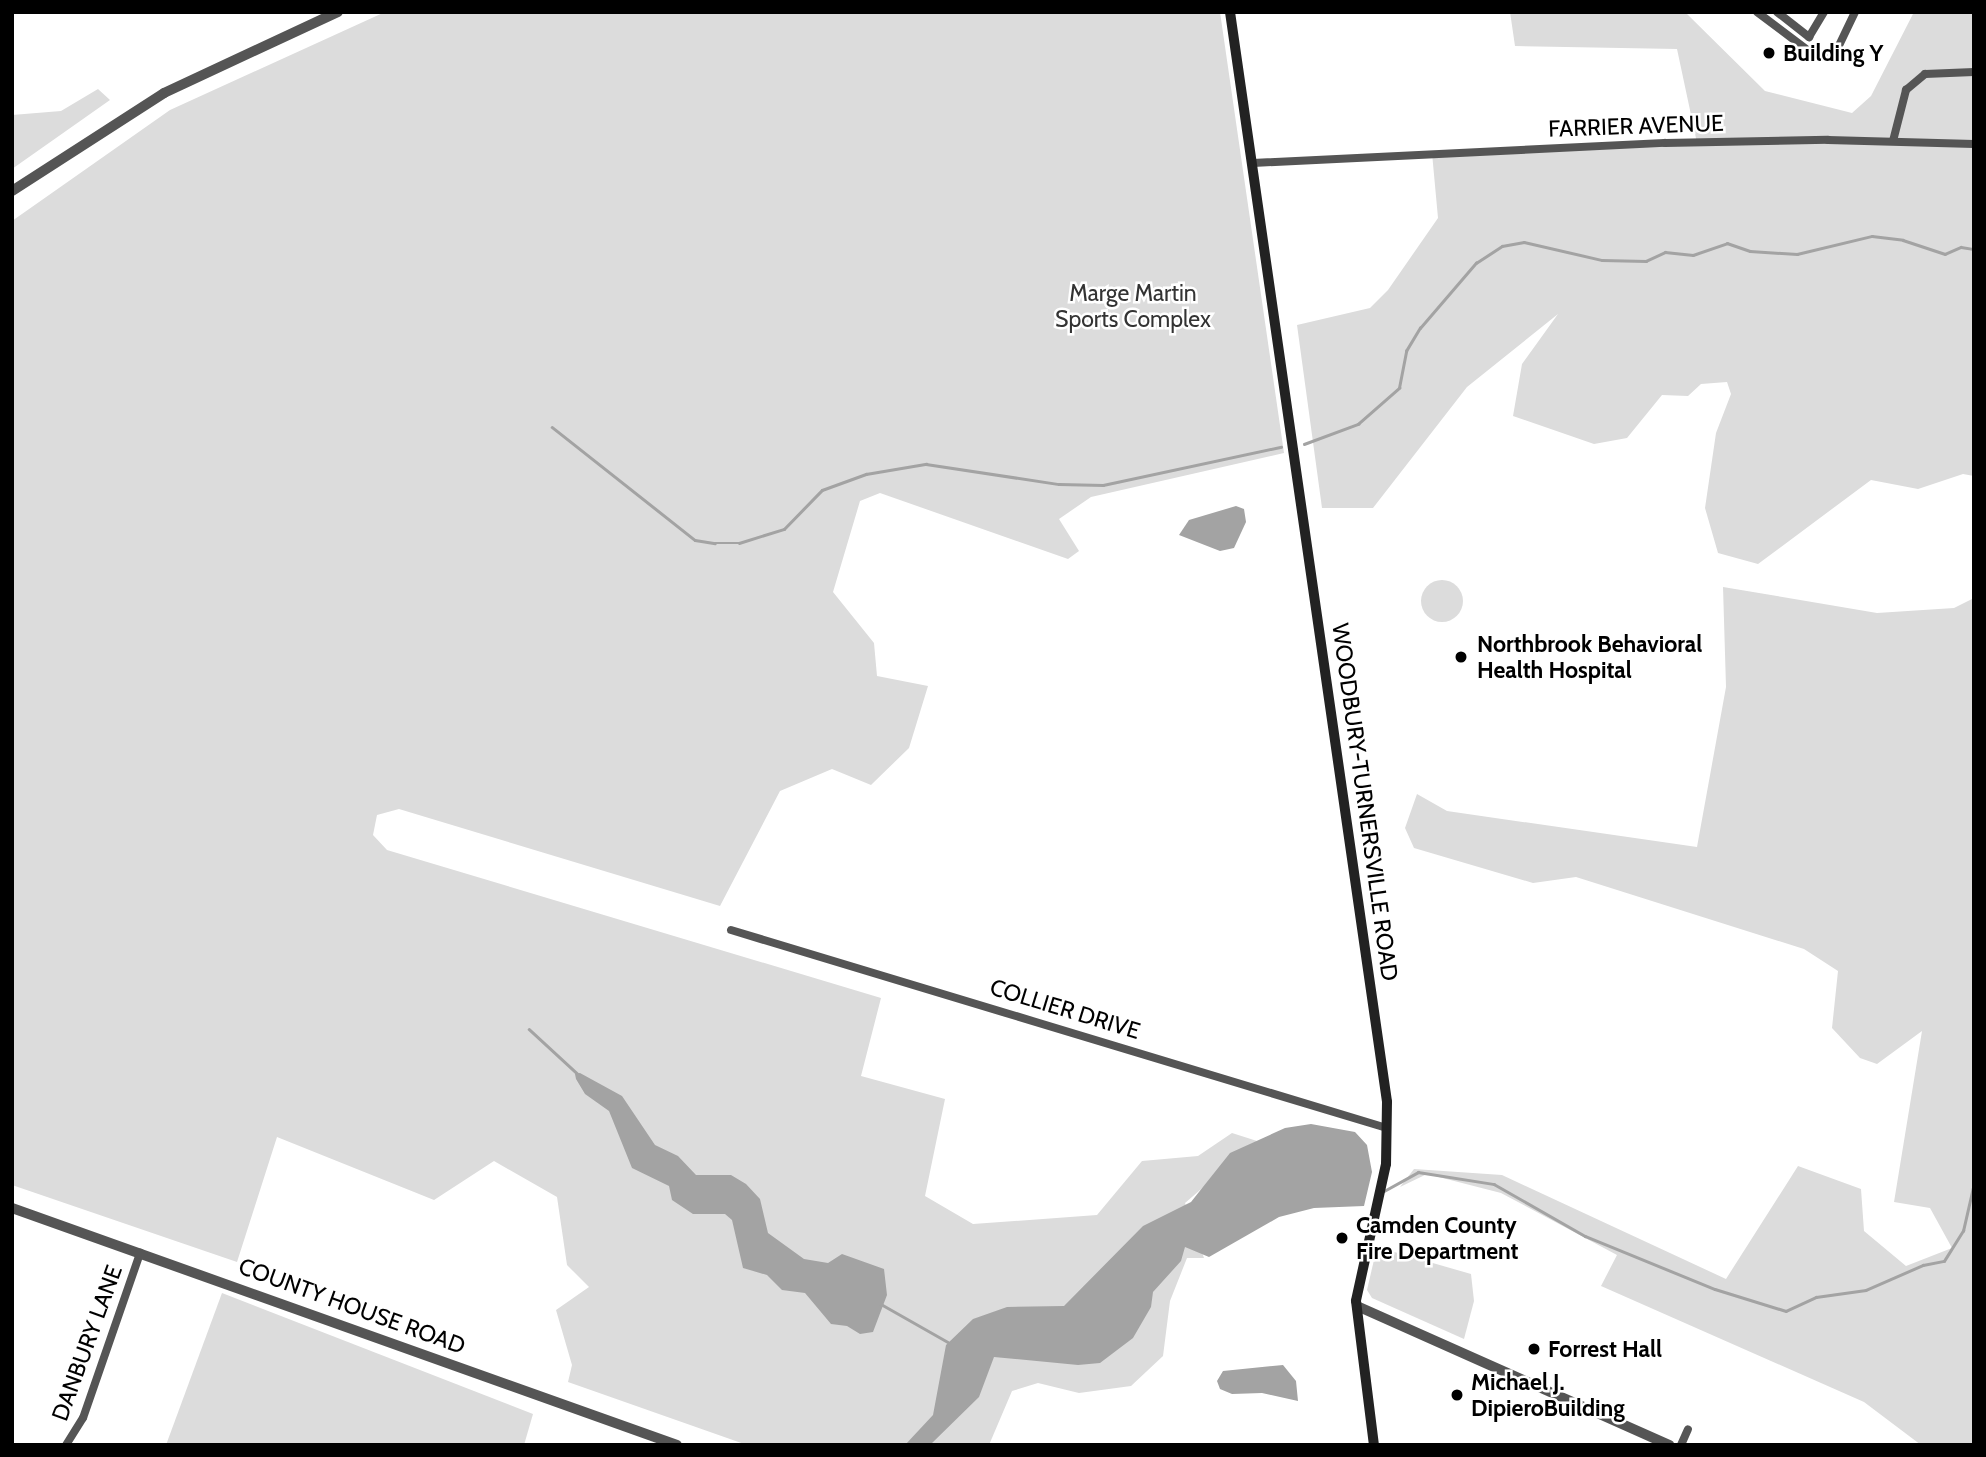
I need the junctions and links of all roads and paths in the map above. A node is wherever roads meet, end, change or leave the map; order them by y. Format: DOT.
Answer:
graph roads {
  1 [pos="338,12"];
  2 [pos="1230,12"];
  3 [pos="1757,12"];
  4 [pos="1777,12"];
  5 [pos="1825,12"];
  6 [pos="1855,12"];
  7 [pos="1974,72"];
  8 [pos="1892,141"];
  9 [pos="1974,144"];
  10 [pos="1253,163"];
  11 [pos="12,191"];
  12 [pos="731,930"];
  13 [pos="1387,1128"];
  14 [pos="12,1208"];
  15 [pos="140,1253"];
  16 [pos="1357,1306"];
  17 [pos="1688,1429"];
  18 [pos="66,1445"];
  19 [pos="677,1445"];
  20 [pos="1374,1445"];
  21 [pos="1669,1445"];
  22 [pos="1681,1445"];
  1 -- 11 [label="street"];
  2 -- 10 [label="main road"];
  3 -- 6 [label="street"];
  4 -- 5 [label="street"];
  7 -- 8 [label="street"];
  8 -- 9 [label="street, FARRIER AVENUE"];
  8 -- 10 [label="street, FARRIER AVENUE"];
  10 -- 13 [label="main road, WOODBURY-TURNERSVILLE ROAD"];
  12 -- 13 [label="street, COLLIER DRIVE"];
  13 -- 16 [label="main road, WOODBURY-TURNERSVILLE ROAD"];
  14 -- 15 [label="street, COUNTY HOUSE ROAD"];
  15 -- 18 [label="street, DANBURY LANE"];
  15 -- 19 [label="street, COUNTY HOUSE ROAD"];
  16 -- 20 [label="main road, WOODBURY-TURNERSVILLE ROAD"];
  16 -- 21 [label="street"];
  17 -- 22 [label="street"];
}
